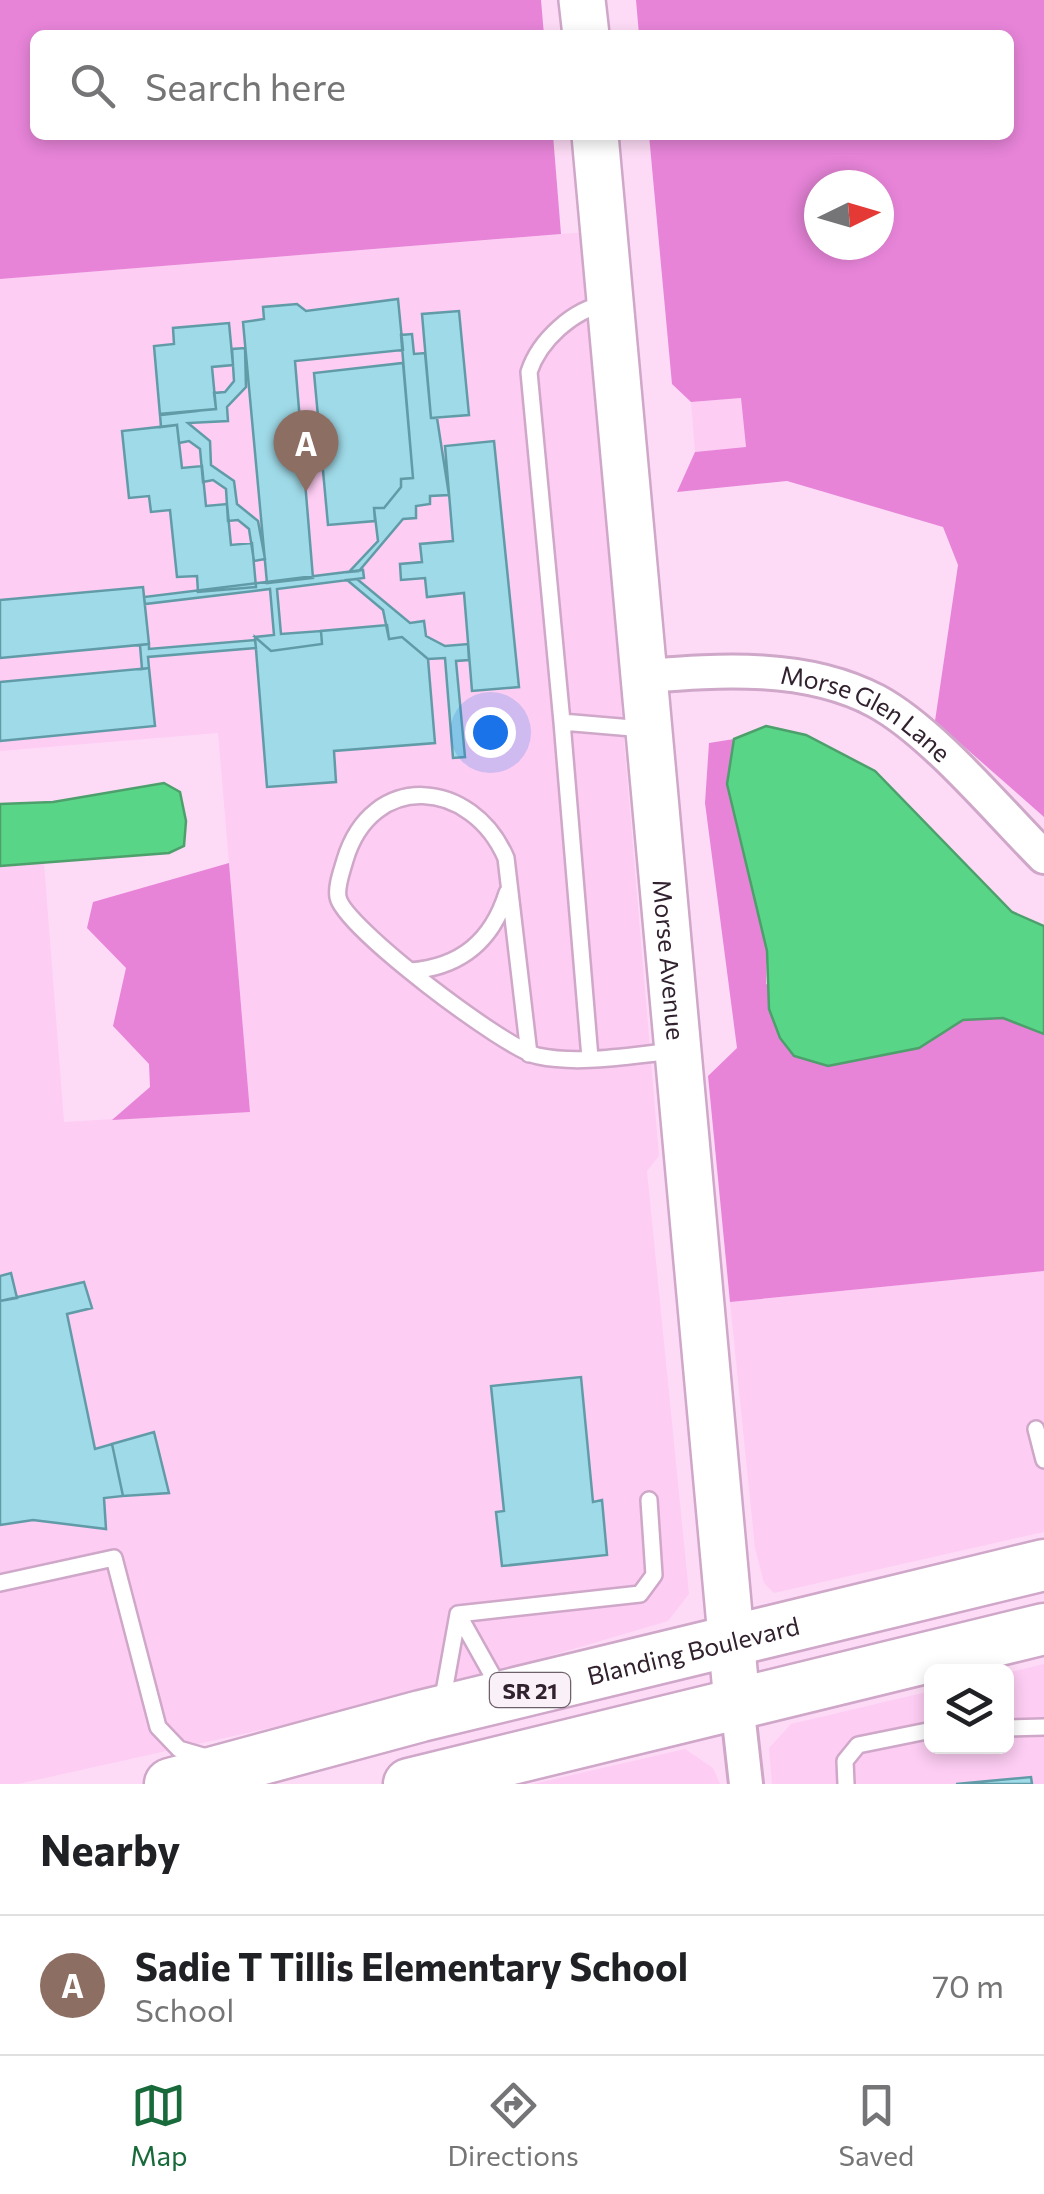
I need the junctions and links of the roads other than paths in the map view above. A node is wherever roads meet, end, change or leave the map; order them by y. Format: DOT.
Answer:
graph roads {
  1 [pos="582,0"];
  2 [pos="585,30"];
  3 [pos="595,140"];
  4 [pos="610,303"];
  5 [pos="644,676"];
  6 [pos="562,722"];
  7 [pos="649,730"];
  8 [pos="1044,857"];
  9 [pos="510,886"];
  10 [pos="410,971"];
  11 [pos="679,1051"];
  12 [pos="529,1054"];
  13 [pos="590,1058"];
  14 [pos="1036,1429"];
  15 [pos="1044,1460"];
  16 [pos="649,1500"];
  17 [pos="1044,1565"];
  18 [pos="0,1583"];
  19 [pos="458,1614"];
  20 [pos="1044,1629"];
  21 [pos="732,1641"];
  22 [pos="506,1695"];
  23 [pos="737,1703"];
  24 [pos="429,1714"];
  25 [pos="1044,1727"];
  26 [pos="1014,1728"];
  27 [pos="924,1732"];
  28 [pos="242,1766"];
  29 [pos="170,1784"];
  30 [pos="324,1784"];
  31 [pos="409,1784"];
  32 [pos="746,1784"];
  33 [pos="846,1784"];
  1 -- 2 [label="street"];
  3 -- 4 [label="street, Morse Avenue"];
  4 -- 5 [label="street, Morse Avenue"];
  4 -- 6 [label="lane"];
  5 -- 7 [label="street, Morse Avenue"];
  5 -- 8 [label="street, Morse Glen Lane"];
  6 -- 7 [label="lane"];
  6 -- 13 [label="lane"];
  7 -- 11 [label="street, Morse Avenue"];
  9 -- 10 [label="lane"];
  9 -- 10 [label="lane"];
  9 -- 12 [label="lane"];
  10 -- 12 [label="lane"];
  11 -- 13 [label="lane"];
  11 -- 21 [label="street, Morse Avenue"];
  12 -- 13 [label="lane"];
  14 -- 15 [label="lane"];
  16 -- 19 [label="lane"];
  17 -- 21 [label="main road, Blanding Boulevard / SR 21"];
  18 -- 28 [label="lane"];
  19 -- 22 [label="lane"];
  19 -- 24 [label="lane"];
  20 -- 23 [label="main road, SR 21"];
  21 -- 22 [label="main road, Blanding Boulevard / SR 21"];
  21 -- 23 [label="street, Morse Avenue"];
  22 -- 24 [label="main road, Blanding Boulevard / SR 21"];
  23 -- 31 [label="main road, SR 21"];
  23 -- 32 [label="street, Morse Avenue"];
  24 -- 28 [label="main road, Blanding Boulevard / SR 21"];
  24 -- 30 [label="main road"];
  25 -- 26 [label="lane"];
  27 -- 33 [label="lane"];
  28 -- 29 [label="main road, Blanding Boulevard / SR 21"];
}
